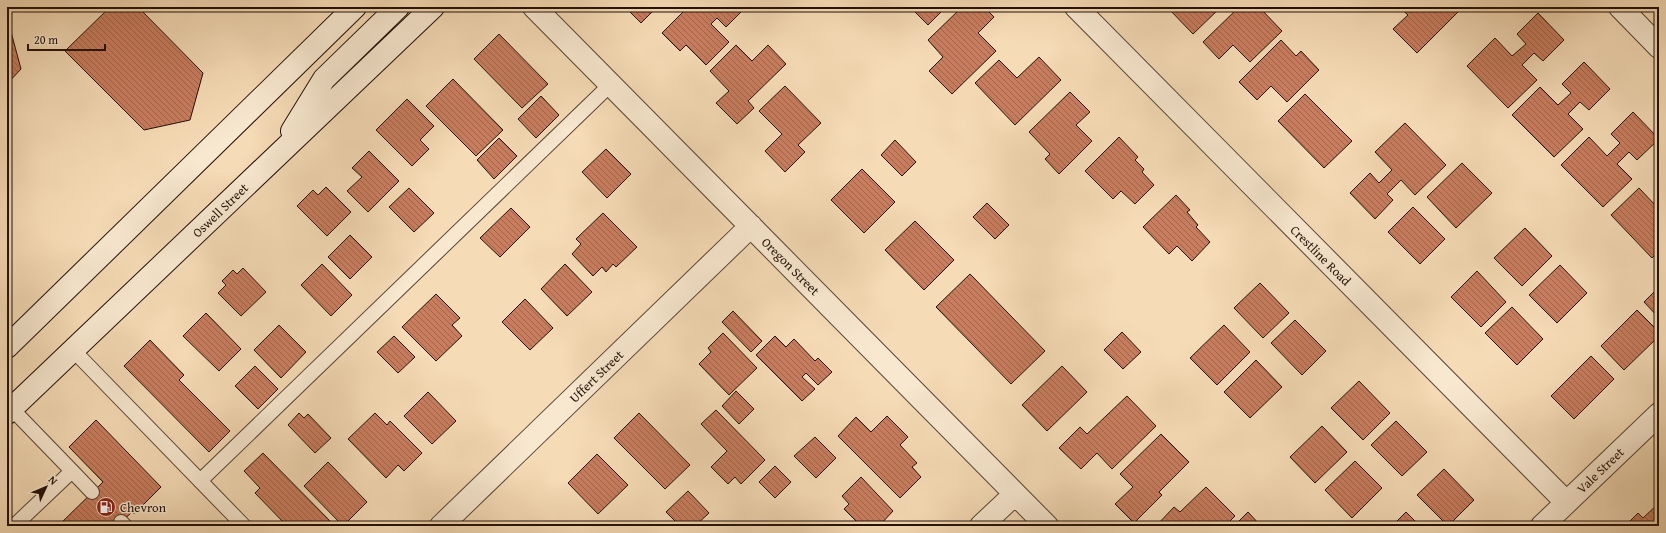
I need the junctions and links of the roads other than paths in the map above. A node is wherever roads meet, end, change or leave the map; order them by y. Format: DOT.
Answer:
graph roads {
  1 [pos="355,7"];
  2 [pos="398,7"];
  3 [pos="433,7"];
  4 [pos="534,7"];
  5 [pos="1076,7"];
  6 [pos="1620,7"];
  7 [pos="1659,47"];
  8 [pos="611,84"];
  9 [pos="275,157"];
  10 [pos="751,226"];
  11 [pos="7,348"];
  12 [pos="73,350"];
  13 [pos="9,411"];
  14 [pos="1659,414"];
  15 [pos="72,471"];
  16 [pos="200,481"];
  17 [pos="92,492"];
  18 [pos="1015,494"];
  19 [pos="1566,502"];
  20 [pos="14,526"];
  21 [pos="244,526"];
  22 [pos="441,526"];
  23 [pos="981,526"];
  24 [pos="1047,526"];
  25 [pos="1542,526"];
  1 -- 11 [label="street"];
  2 -- 9 [label="street"];
  3 -- 9 [label="street, Oswell Street"];
  4 -- 8 [label="street, Oregon Street"];
  5 -- 19 [label="street, Crestline Road"];
  6 -- 7 [label="street"];
  8 -- 10 [label="street, Oregon Street"];
  8 -- 16 [label="lane"];
  9 -- 12 [label="street, Oswell Street"];
  10 -- 18 [label="street, Oregon Street"];
  10 -- 22 [label="street, Uffert Street"];
  12 -- 13 [label="street, Oswell Street"];
  12 -- 16 [label="lane"];
  13 -- 15 [label="lane"];
  14 -- 19 [label="street, Vale Street"];
  15 -- 17 [label="lane"];
  15 -- 20 [label="lane"];
  16 -- 21 [label="lane"];
  18 -- 23 [label="street"];
  18 -- 24 [label="street, Oregon Street"];
  19 -- 25 [label="street, Vale Street"];
}
